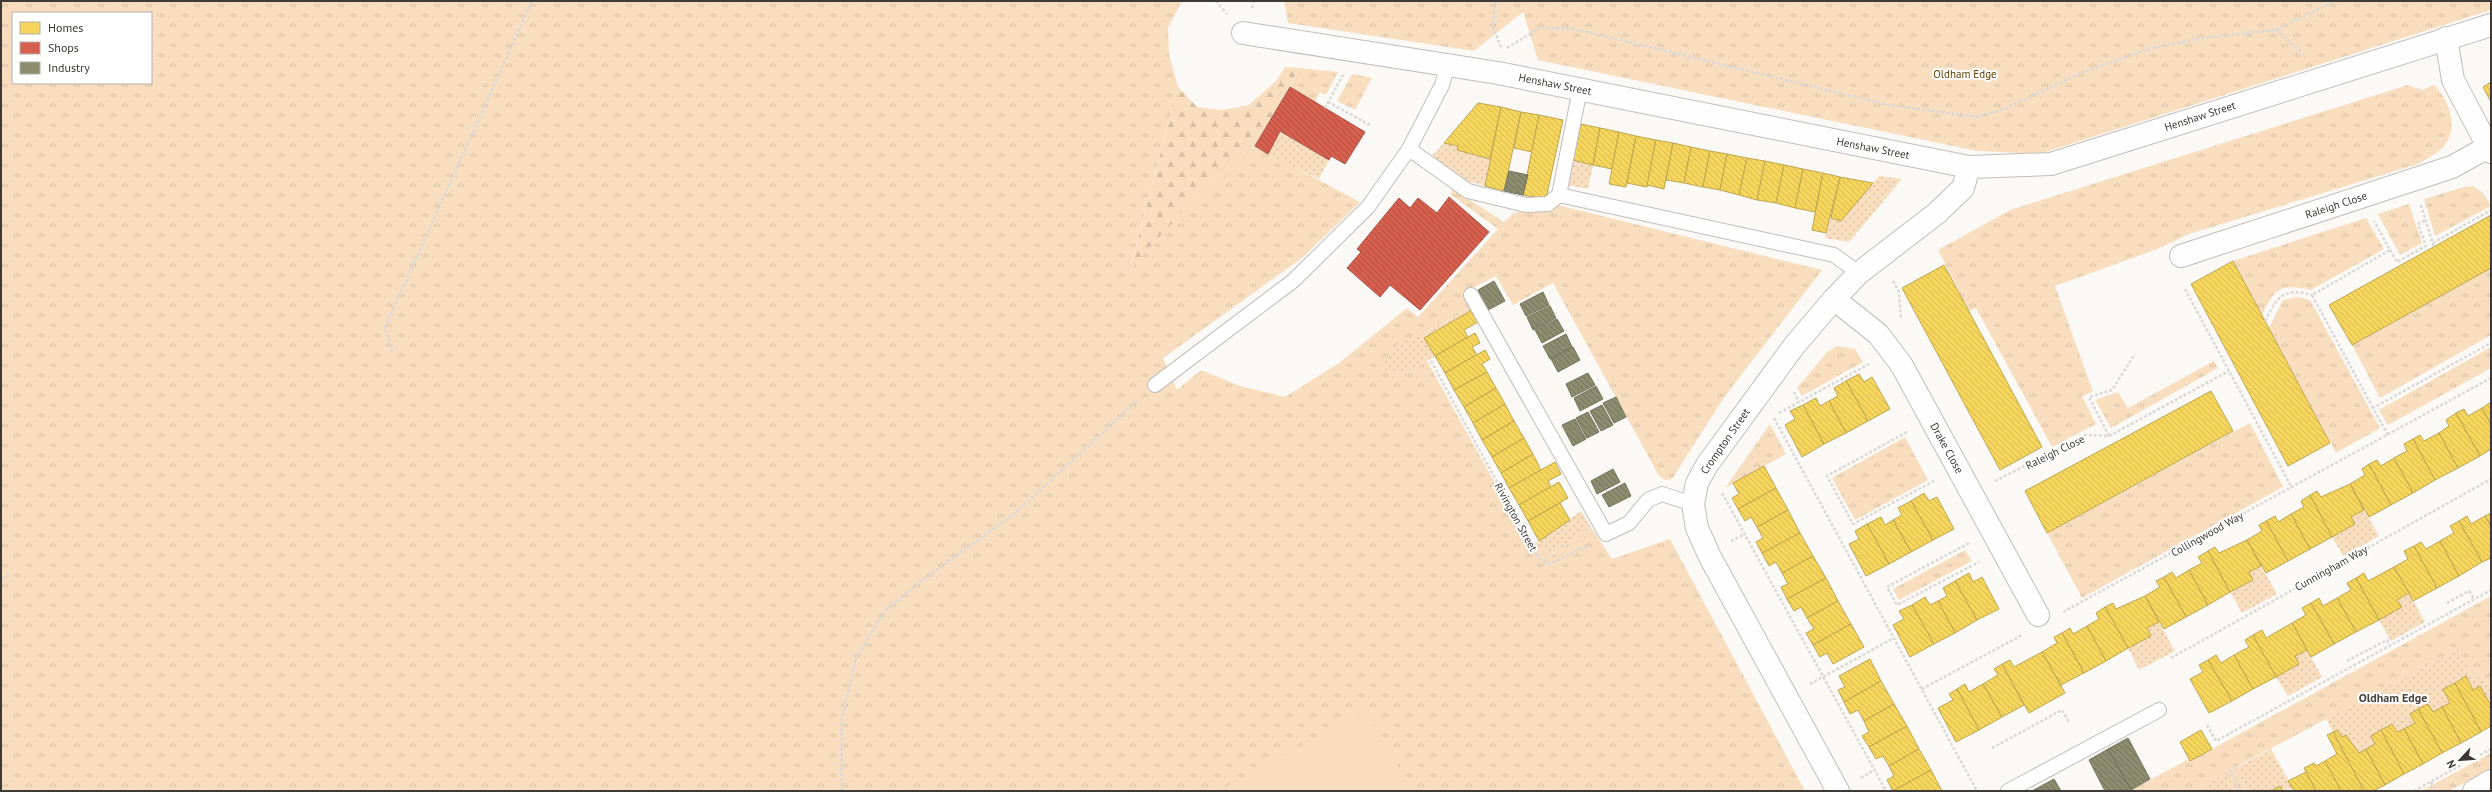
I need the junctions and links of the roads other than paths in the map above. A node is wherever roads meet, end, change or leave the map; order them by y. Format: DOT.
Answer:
graph roads {
  1 [pos="2491,25"];
  2 [pos="1243,33"];
  3 [pos="2446,38"];
  4 [pos="1448,65"];
  5 [pos="1580,89"];
  6 [pos="1409,149"];
  7 [pos="2490,150"];
  8 [pos="1969,167"];
  9 [pos="1558,195"];
  10 [pos="2181,256"];
  11 [pos="1859,273"];
  12 [pos="1471,295"];
  13 [pos="1834,299"];
  14 [pos="1155,385"];
  15 [pos="1693,504"];
  16 [pos="2033,623"];
  17 [pos="2159,710"];
  18 [pos="2491,781"];
  19 [pos="1847,786"];
  20 [pos="2008,791"];
  21 [pos="2474,791"];
  1 -- 3 [label="street, Henshaw Street"];
  2 -- 4 [label="street, Henshaw Street"];
  3 -- 7 [label="street, Raleigh Close"];
  3 -- 8 [label="street, Henshaw Street"];
  4 -- 5 [label="street, Henshaw Street"];
  4 -- 6 [label="lane"];
  5 -- 8 [label="street, Henshaw Street"];
  5 -- 9 [label="lane"];
  6 -- 9 [label="lane"];
  6 -- 14 [label="lane"];
  7 -- 10 [label="street, Raleigh Close"];
  8 -- 11 [label="street, Crompton Street"];
  9 -- 11 [label="lane"];
  11 -- 13 [label="street, Crompton Street"];
  12 -- 15 [label="lane"];
  13 -- 15 [label="street, Crompton Street"];
  13 -- 16 [label="street, Drake Close"];
  15 -- 19 [label="street, Crompton Street"];
  17 -- 20 [label="lane"];
  18 -- 21 [label="street"];
}
